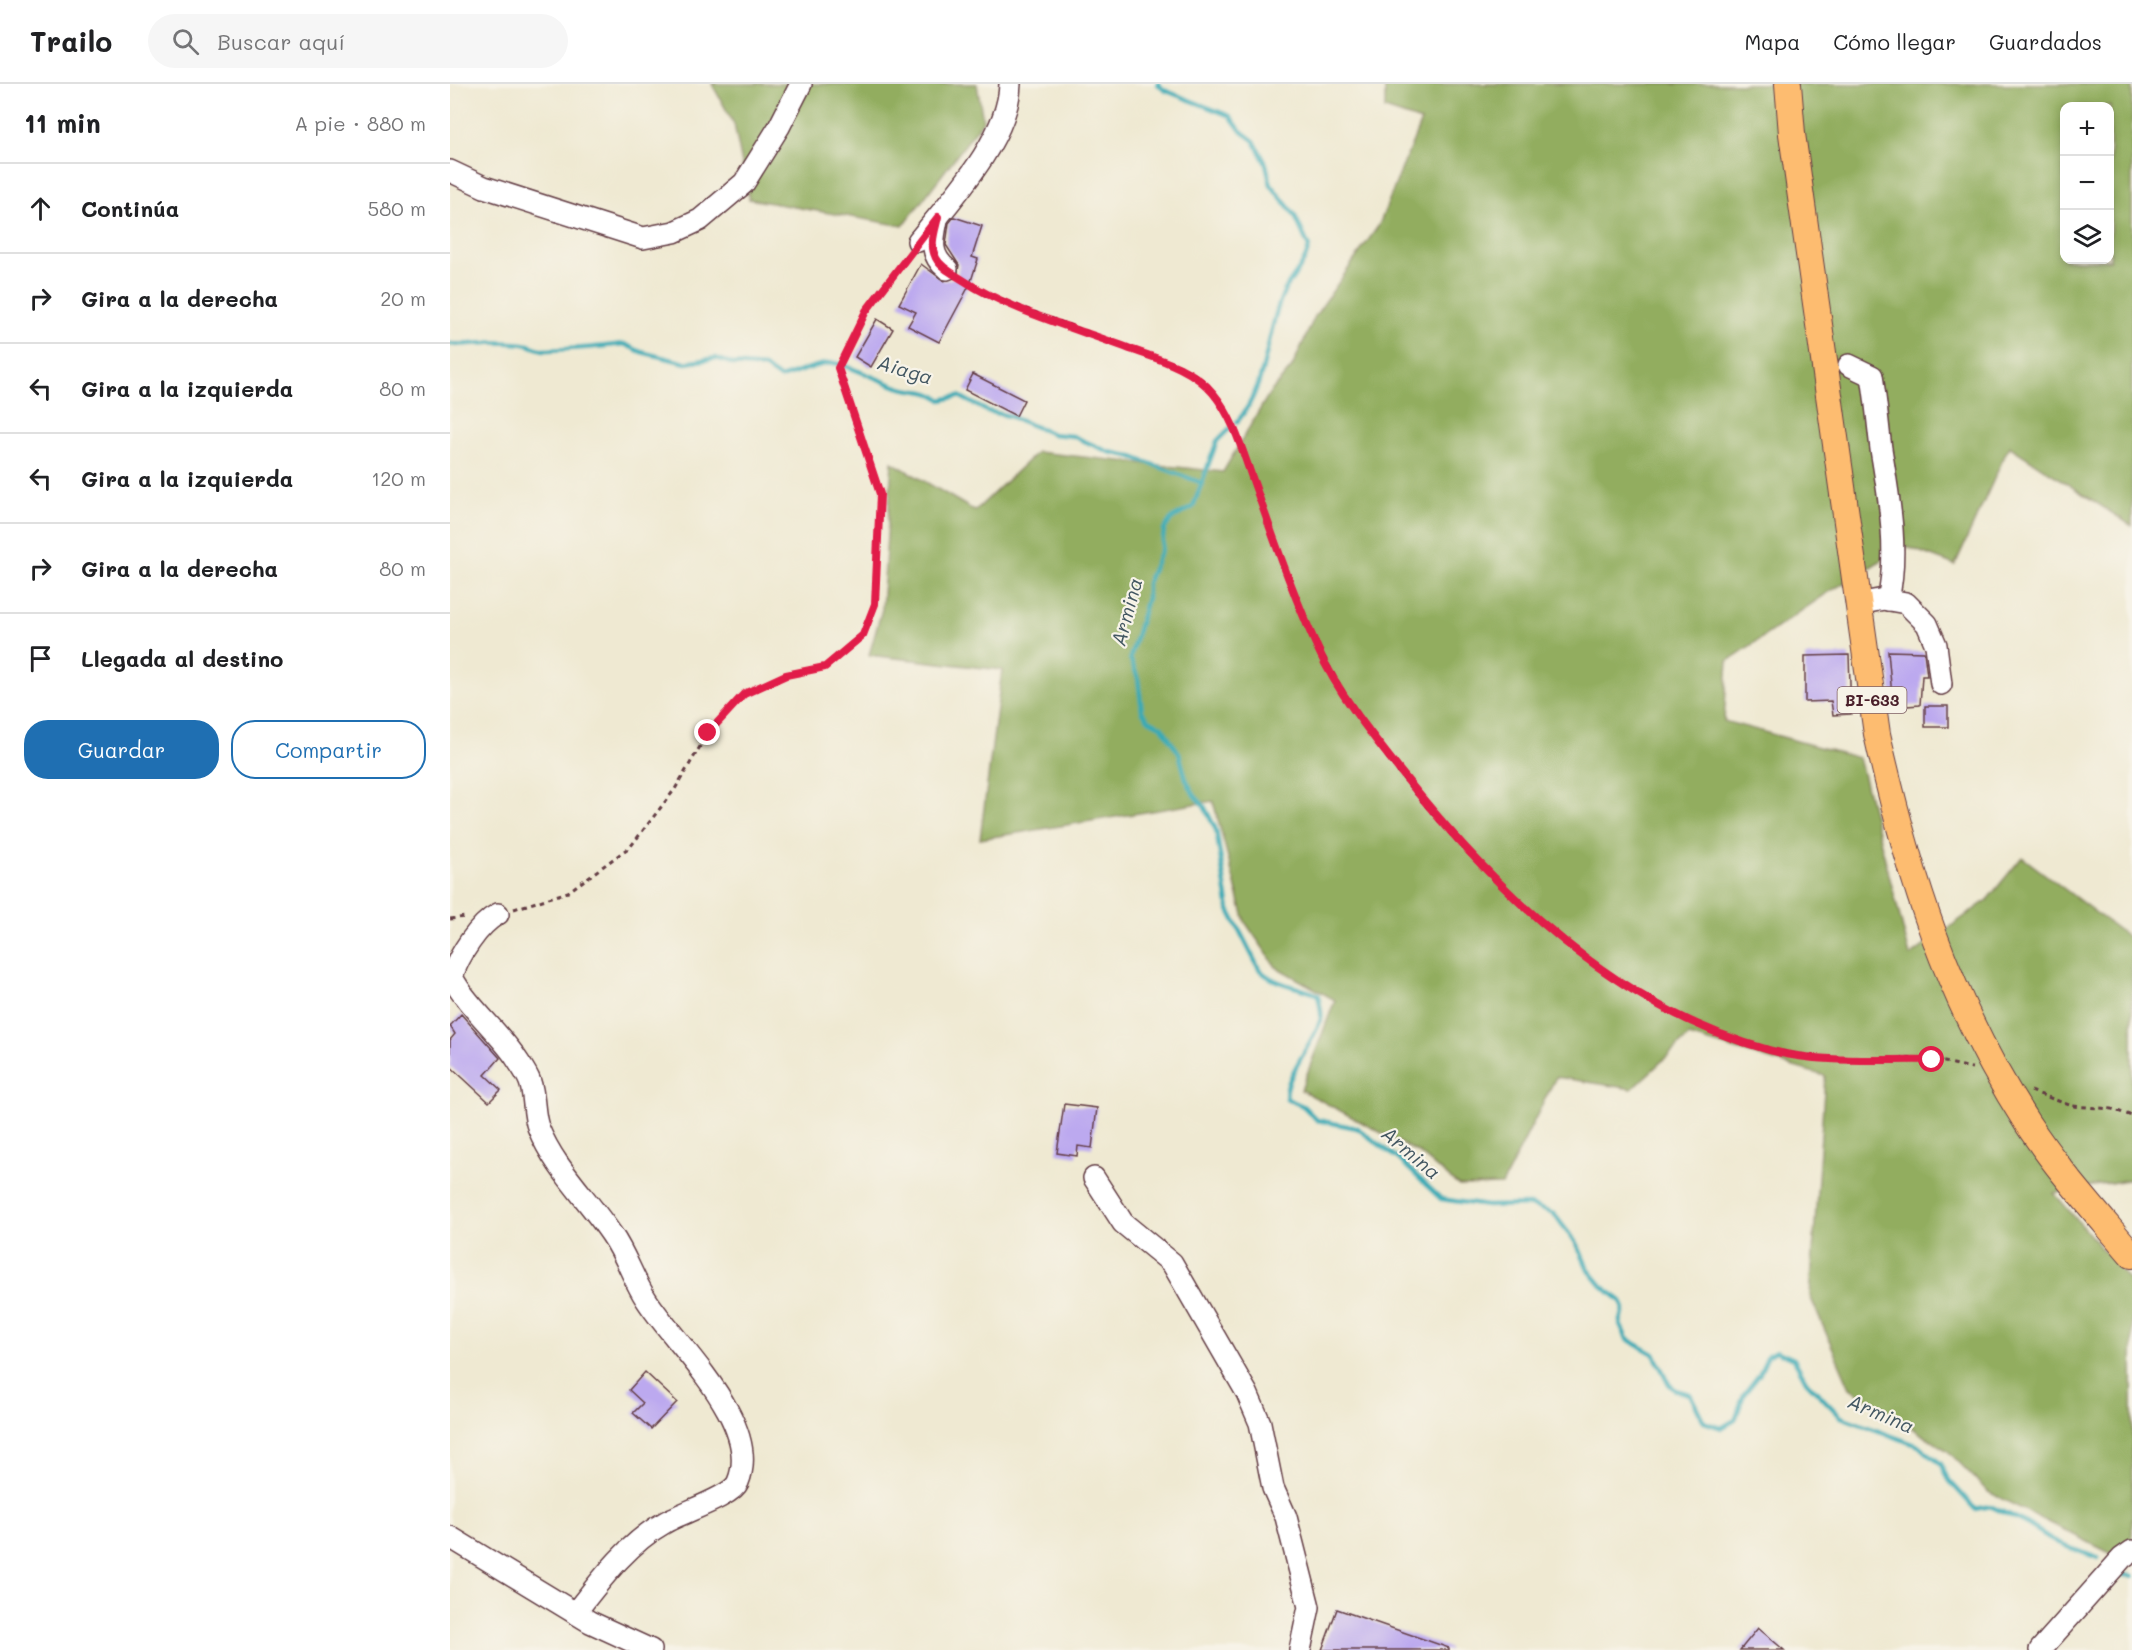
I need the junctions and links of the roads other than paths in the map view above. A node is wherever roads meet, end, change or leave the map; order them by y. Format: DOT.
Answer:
graph roads {
  1 [pos="801,84"];
  2 [pos="1010,84"];
  3 [pos="1788,84"];
  4 [pos="450,171"];
  5 [pos="938,217"];
  6 [pos="918,241"];
  7 [pos="946,269"];
  8 [pos="1849,365"];
  9 [pos="1888,600"];
  10 [pos="1858,604"];
  11 [pos="1941,684"];
  12 [pos="498,914"];
  13 [pos="1094,1178"];
  14 [pos="2132,1255"];
  15 [pos="450,1537"];
  16 [pos="2132,1551"];
  17 [pos="576,1613"];
  18 [pos="651,1650"];
  19 [pos="1300,1650"];
  20 [pos="2040,1650"];
  1 -- 4 [label="street"];
  2 -- 5 [label="street"];
  3 -- 10 [label="main road, BI-633"];
  5 -- 6 [label="street"];
  5 -- 7 [label="street"];
  8 -- 9 [label="street"];
  9 -- 10 [label="street"];
  9 -- 11 [label="street"];
  10 -- 14 [label="main road, BI-633"];
  12 -- 17 [label="street"];
  13 -- 19 [label="street"];
  15 -- 17 [label="street"];
  16 -- 20 [label="street"];
  17 -- 18 [label="street"];
}
